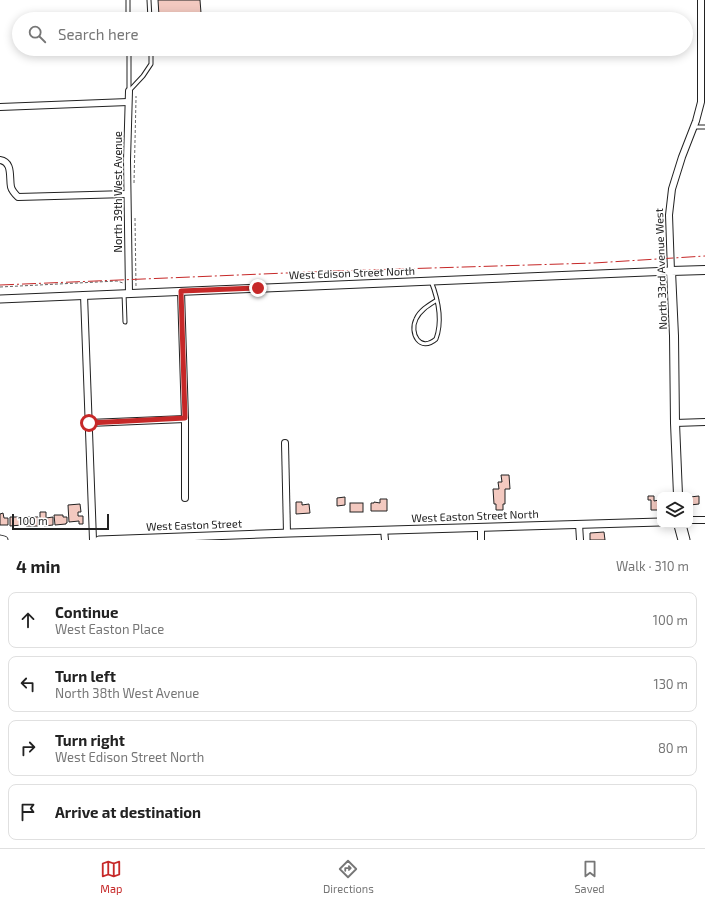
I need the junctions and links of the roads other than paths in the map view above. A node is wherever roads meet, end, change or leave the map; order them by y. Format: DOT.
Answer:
graph roads {
  1 [pos="128,0"];
  2 [pos="149,0"];
  3 [pos="701,0"];
  4 [pos="128,12"];
  5 [pos="150,12"];
  6 [pos="703,42"];
  7 [pos="130,56"];
  8 [pos="151,56"];
  9 [pos="132,91"];
  10 [pos="128,102"];
  11 [pos="0,107"];
  12 [pos="694,127"];
  13 [pos="705,127"];
  14 [pos="0,160"];
  15 [pos="127,194"];
  16 [pos="705,270"];
  17 [pos="671,271"];
  18 [pos="431,281"];
  19 [pos="181,291"];
  20 [pos="130,293"];
  21 [pos="84,295"];
  22 [pos="0,298"];
  23 [pos="437,300"];
  24 [pos="125,322"];
  25 [pos="185,418"];
  26 [pos="705,422"];
  27 [pos="89,423"];
  28 [pos="675,423"];
  29 [pos="285,444"];
  30 [pos="678,492"];
  31 [pos="185,498"];
  32 [pos="693,520"];
  33 [pos="705,520"];
  34 [pos="657,522"];
  35 [pos="579,524"];
  36 [pos="481,527"];
  37 [pos="678,528"];
  38 [pos="680,528"];
  39 [pos="384,530"];
  40 [pos="289,535"];
  41 [pos="0,539"];
  42 [pos="4,540"];
  43 [pos="93,540"];
  44 [pos="99,540"];
  45 [pos="385,540"];
  46 [pos="481,540"];
  47 [pos="580,540"];
  48 [pos="676,540"];
  49 [pos="684,540"];
  1 -- 4 [label="lane"];
  2 -- 5 [label="lane"];
  3 -- 6 [label="street, North 33rd Avenue West"];
  6 -- 12 [label="street, North 33rd Avenue West"];
  7 -- 9 [label="lane, North 39th West Avenue"];
  8 -- 9 [label="lane"];
  9 -- 10 [label="street, North 39th West Avenue"];
  10 -- 11 [label="street"];
  10 -- 15 [label="street, North 39th West Avenue"];
  12 -- 13 [label="lane"];
  12 -- 17 [label="street, North 33rd Avenue West"];
  14 -- 15 [label="street"];
  15 -- 20 [label="street, North 39th West Avenue"];
  16 -- 17 [label="main road, West Edison Street North"];
  17 -- 18 [label="street, West Edison Street North"];
  17 -- 28 [label="main road, North 33rd Avenue West"];
  18 -- 19 [label="street, West Edison Street North"];
  18 -- 23 [label="lane"];
  19 -- 20 [label="street, West Edison Street North"];
  19 -- 25 [label="street"];
  20 -- 21 [label="street, West Edison Street North"];
  20 -- 24 [label="lane"];
  21 -- 22 [label="street, West Edison Street North"];
  21 -- 27 [label="street"];
  23 -- 23 [label="lane"];
  25 -- 27 [label="street"];
  25 -- 31 [label="street"];
  26 -- 28 [label="street"];
  27 -- 43 [label="street"];
  28 -- 30 [label="main road, North 33rd Avenue West"];
  29 -- 40 [label="street"];
  32 -- 33 [label="street"];
  34 -- 35 [label="street, West Easton Street North"];
  35 -- 36 [label="street, West Easton Street North"];
  35 -- 47 [label="street"];
  36 -- 39 [label="street, West Easton Street North"];
  36 -- 46 [label="street"];
  37 -- 48 [label="highway"];
  38 -- 49 [label="highway"];
  39 -- 40 [label="street, West Easton Street North"];
  39 -- 45 [label="street"];
  40 -- 44 [label="street, West Easton Street"];
  41 -- 42 [label="street"];
}
